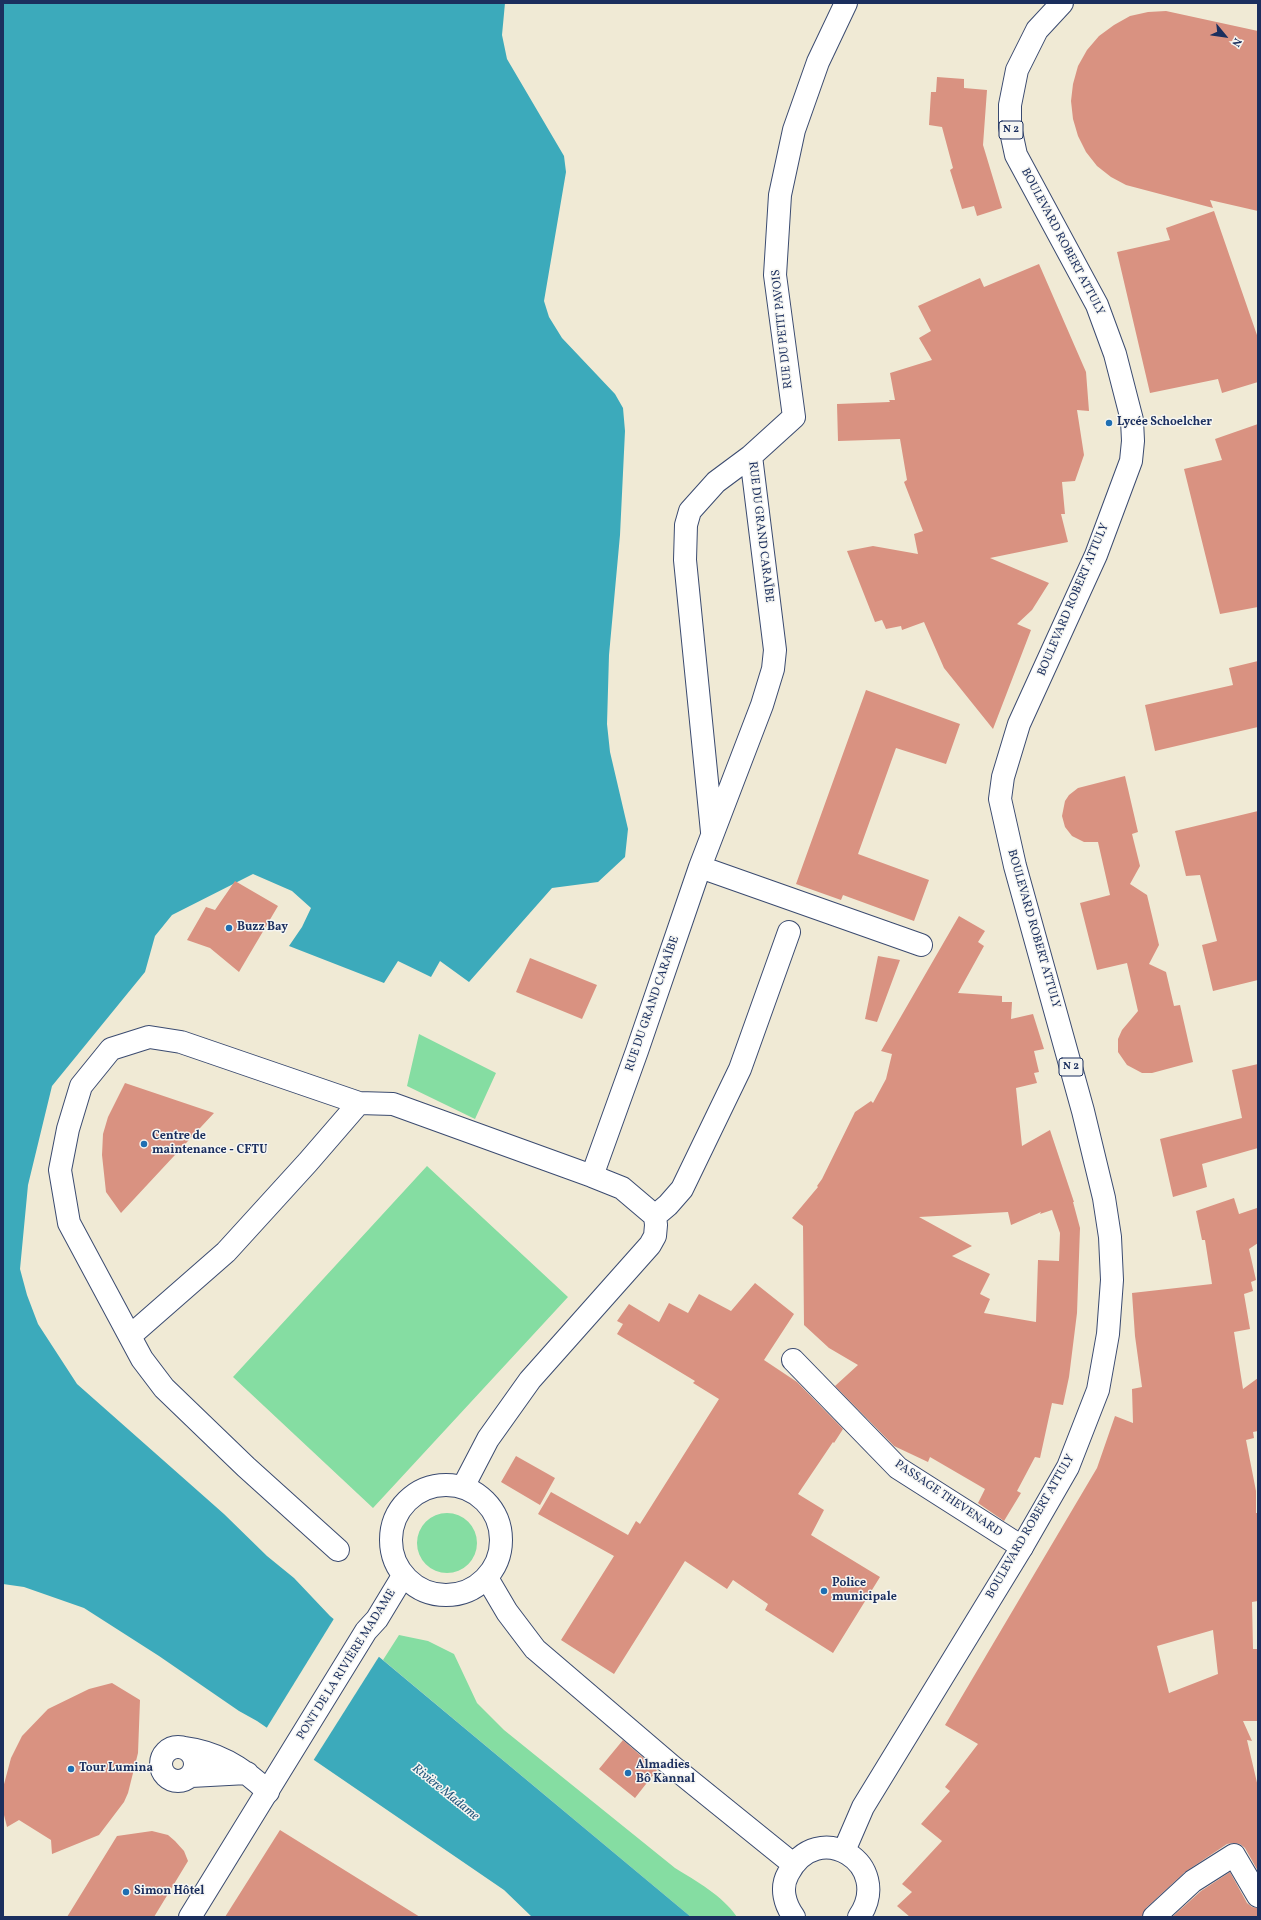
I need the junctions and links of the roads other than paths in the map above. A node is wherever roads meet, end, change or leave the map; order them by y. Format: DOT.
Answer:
graph roads {
  1 [pos="846,3"];
  2 [pos="1062,3"];
  3 [pos="751,456"];
  4 [pos="712,832"];
  5 [pos="700,867"];
  6 [pos="789,932"];
  7 [pos="921,945"];
  8 [pos="359,1103"];
  9 [pos="592,1176"];
  10 [pos="655,1216"];
  11 [pos="130,1336"];
  12 [pos="793,1360"];
  13 [pos="463,1487"];
  14 [pos="1022,1547"];
  15 [pos="338,1550"];
  16 [pos="403,1576"];
  17 [pos="487,1578"];
  18 [pos="184,1748"];
  19 [pos="247,1773"];
  20 [pos="191,1776"];
  21 [pos="268,1792"];
  22 [pos="844,1851"];
  23 [pos="793,1864"];
  24 [pos="1258,1896"];
  25 [pos="190,1917"];
  26 [pos="794,1917"];
  27 [pos="859,1917"];
  28 [pos="1154,1917"];
  1 -- 3 [label="street, RUE DU PETIT PAVOIS"];
  2 -- 14 [label="street, BOULEVARD ROBERT ATTULY / N 2"];
  3 -- 4 [label="street, RUE DU GRAND CARAÏBE"];
  3 -- 4 [label="street, RUE DU GRAND CARAÏBE"];
  4 -- 5 [label="street, RUE DU GRAND CARAÏBE"];
  5 -- 7 [label="street"];
  5 -- 9 [label="street, RUE DU GRAND CARAÏBE"];
  6 -- 10 [label="street"];
  8 -- 9 [label="street"];
  8 -- 11 [label="street"];
  8 -- 11 [label="street"];
  9 -- 10 [label="street"];
  10 -- 13 [label="street"];
  11 -- 15 [label="street"];
  12 -- 14 [label="street, PASSAGE THEVENARD"];
  13 -- 16 [label="street"];
  13 -- 17 [label="street"];
  14 -- 22 [label="street, BOULEVARD ROBERT ATTULY / N 2"];
  16 -- 17 [label="street"];
  16 -- 21 [label="street, PONT DE LA RIVIÈRE MADAME"];
  17 -- 23 [label="street"];
  18 -- 19 [label="street"];
  18 -- 20 [label="street"];
  18 -- 20 [label="street"];
  19 -- 20 [label="street"];
  19 -- 21 [label="street"];
  21 -- 25 [label="street, PONT DE LA RIVIÈRE MADAME"];
  22 -- 23 [label="street"];
  22 -- 27 [label="street"];
  23 -- 26 [label="street"];
  24 -- 28 [label="street"];
}
